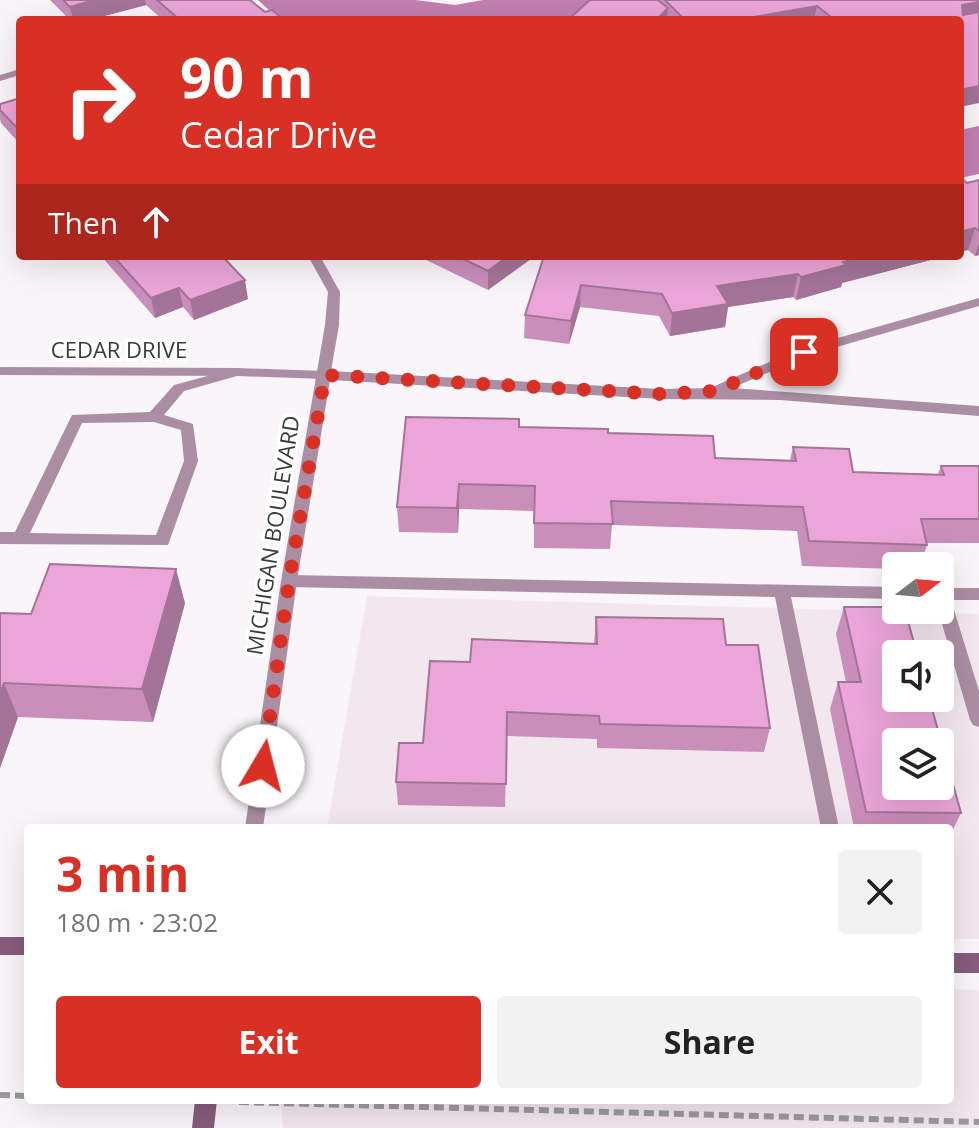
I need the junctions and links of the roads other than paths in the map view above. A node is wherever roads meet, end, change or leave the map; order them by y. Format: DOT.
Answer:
graph roads {
  1 [pos="316,260"];
  2 [pos="979,302"];
  3 [pos="0,371"];
  4 [pos="237,372"];
  5 [pos="325,375"];
  6 [pos="715,391"];
  7 [pos="979,411"];
  8 [pos="154,417"];
  9 [pos="0,538"];
  10 [pos="20,538"];
  11 [pos="289,581"];
  12 [pos="782,591"];
  13 [pos="882,593"];
  14 [pos="954,594"];
  15 [pos="979,594"];
  16 [pos="950,624"];
  17 [pos="979,720"];
  18 [pos="255,824"];
  19 [pos="829,824"];
  20 [pos="0,946"];
  21 [pos="24,946"];
  22 [pos="954,963"];
  23 [pos="979,963"];
  24 [pos="206,1104"];
  25 [pos="203,1128"];
  1 -- 5 [label="street, MICHIGAN BOULEVARD"];
  2 -- 6 [label="street"];
  3 -- 4 [label="street, CEDAR DRIVE"];
  4 -- 5 [label="street, CEDAR DRIVE"];
  4 -- 8 [label="street"];
  5 -- 6 [label="street"];
  5 -- 11 [label="street, MICHIGAN BOULEVARD"];
  6 -- 7 [label="street"];
  8 -- 10 [label="street"];
  8 -- 10 [label="street"];
  9 -- 10 [label="street"];
  11 -- 12 [label="street"];
  11 -- 18 [label="street, MICHIGAN BOULEVARD"];
  12 -- 13 [label="street"];
  12 -- 19 [label="street"];
  14 -- 15 [label="street"];
  16 -- 17 [label="street"];
  20 -- 21 [label="main road"];
  22 -- 23 [label="main road"];
  24 -- 25 [label="main road"];
}
